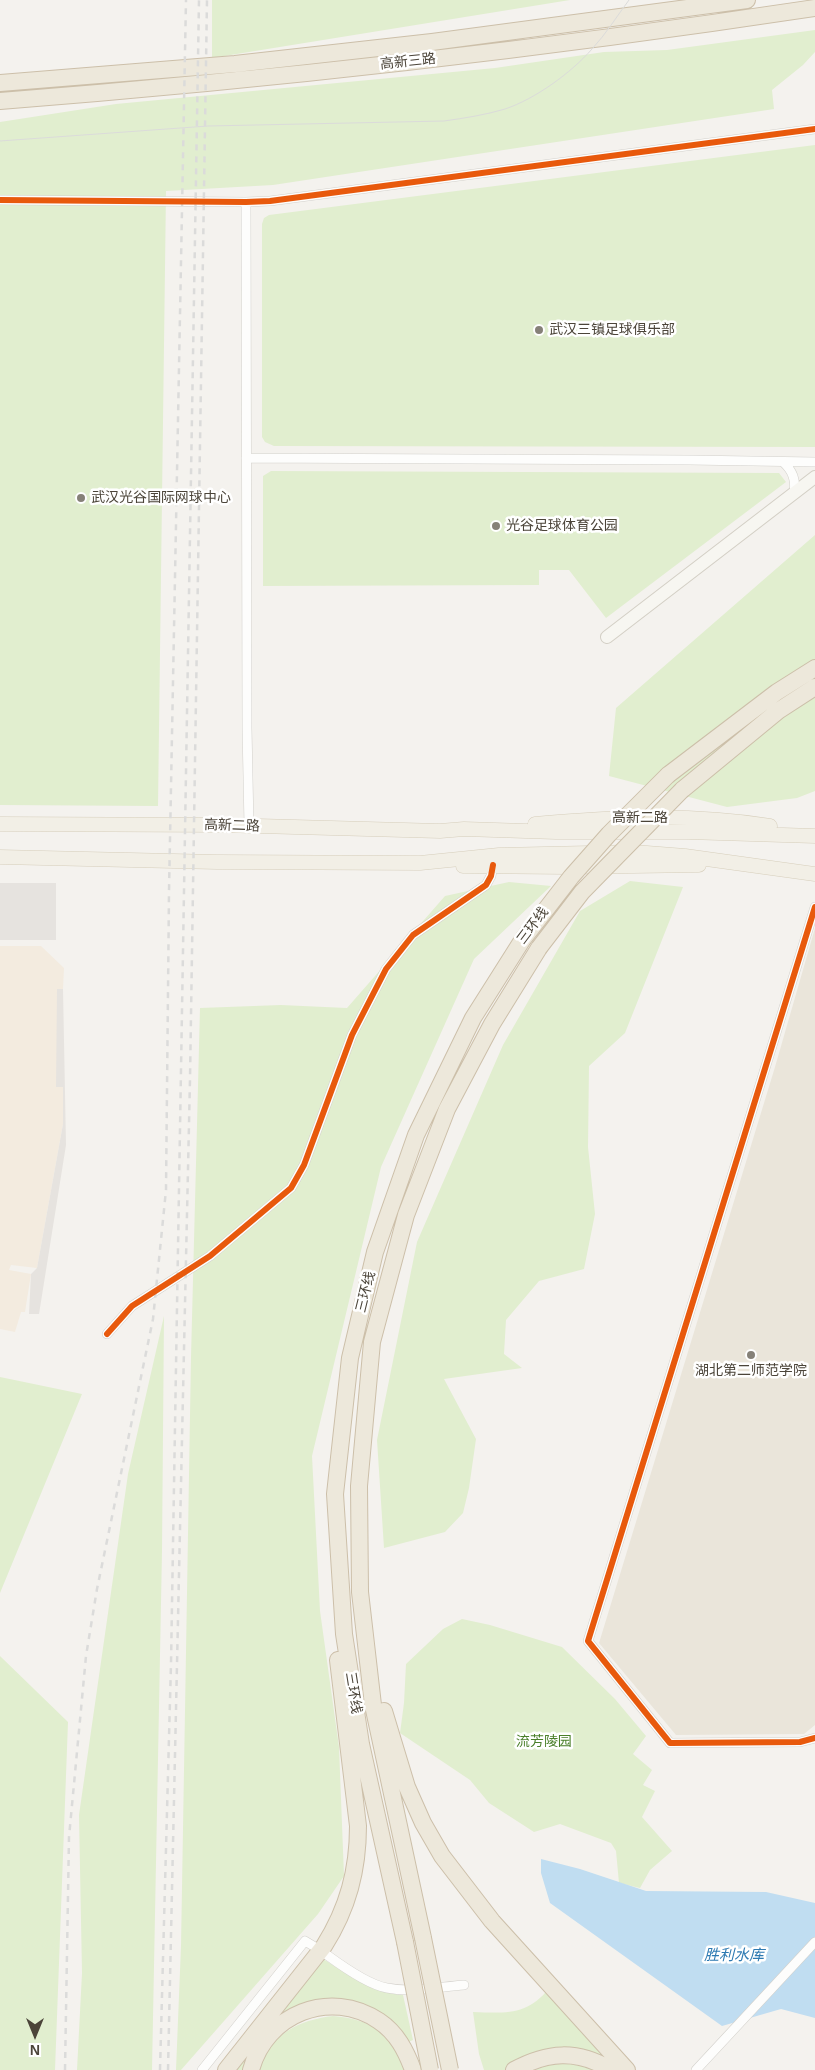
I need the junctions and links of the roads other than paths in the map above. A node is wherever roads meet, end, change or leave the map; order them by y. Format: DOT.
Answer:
graph roads {
  1 [pos="669,0"];
  2 [pos="746,0"];
  3 [pos="815,8"];
  4 [pos="815,15"];
  5 [pos="736,20"];
  6 [pos="572,24"];
  7 [pos="0,82"];
  8 [pos="0,101"];
  9 [pos="815,129"];
  10 [pos="0,200"];
  11 [pos="246,202"];
  12 [pos="246,458"];
  13 [pos="783,462"];
  14 [pos="815,462"];
  15 [pos="815,477"];
  16 [pos="794,494"];
  17 [pos="607,637"];
  18 [pos="815,668"];
  19 [pos="815,688"];
  20 [pos="0,824"];
  21 [pos="249,826"];
  22 [pos="815,836"];
  23 [pos="0,857"];
  24 [pos="420,863"];
  25 [pos="731,863"];
  26 [pos="493,865"];
  27 [pos="815,874"];
  28 [pos="815,907"];
  29 [pos="107,1334"];
  30 [pos="359,1486"];
  31 [pos="340,1558"];
  32 [pos="815,1738"];
  33 [pos="815,1942"];
  34 [pos="315,1947"];
  35 [pos="327,1955"];
  36 [pos="464,1985"];
  37 [pos="202,2070"];
  38 [pos="226,2070"];
  39 [pos="251,2070"];
  40 [pos="414,2070"];
  41 [pos="430,2070"];
  42 [pos="450,2070"];
  43 [pos="514,2070"];
  44 [pos="610,2070"];
  45 [pos="627,2070"];
  46 [pos="696,2070"];
  1 -- 6 [label="highway"];
  2 -- 6 [label="highway, 高新三路"];
  3 -- 5 [label="highway, 高新三路"];
  4 -- 5 [label="highway"];
  5 -- 8 [label="highway, 高新三路"];
  6 -- 7 [label="highway, 高新三路"];
  9 -- 11 [label="street"];
  10 -- 11 [label="street"];
  11 -- 12 [label="street"];
  12 -- 13 [label="street"];
  12 -- 21 [label="street"];
  13 -- 14 [label="street"];
  13 -- 16 [label="street"];
  15 -- 16 [label="street"];
  16 -- 17 [label="street"];
  18 -- 31 [label="highway, 三环线, bridge"];
  19 -- 30 [label="highway, 三环线, bridge"];
  20 -- 21 [label="main road, 高新二路"];
  21 -- 22 [label="main road, 高新二路"];
  23 -- 24 [label="main road"];
  24 -- 25 [label="main road"];
  24 -- 26 [label="main road"];
  25 -- 26 [label="main road"];
  25 -- 27 [label="main road"];
  26 -- 29 [label="street"];
  28 -- 32 [label="street"];
  30 -- 42 [label="highway, 三环线, bridge"];
  30 -- 45 [label="highway"];
  31 -- 38 [label="highway"];
  31 -- 41 [label="highway, 三环线, bridge"];
  33 -- 46 [label="street"];
  34 -- 37 [label="street"];
  35 -- 36 [label="street"];
  39 -- 40 [label="highway"];
  43 -- 44 [label="highway"];
}
